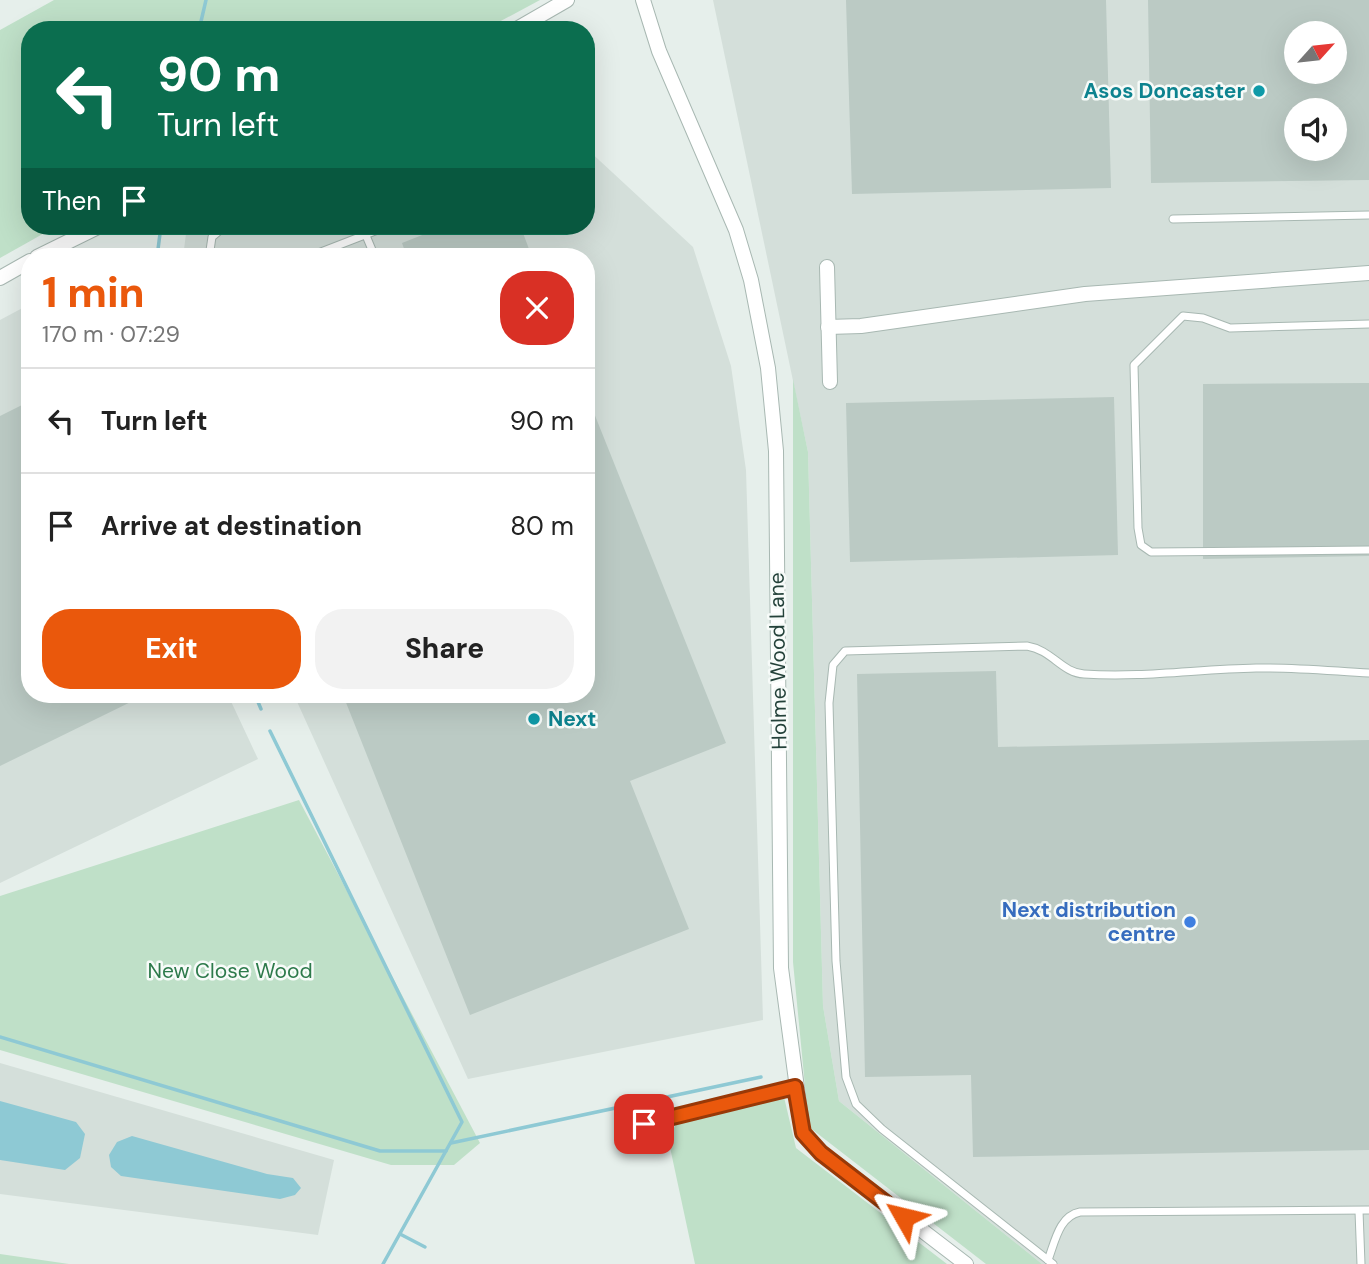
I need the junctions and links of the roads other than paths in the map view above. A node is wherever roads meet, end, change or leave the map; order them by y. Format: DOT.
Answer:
graph roads {
  1 [pos="566,0"];
  2 [pos="643,0"];
  3 [pos="530,21"];
  4 [pos="1369,215"];
  5 [pos="1173,219"];
  6 [pos="82,235"];
  7 [pos="363,235"];
  8 [pos="55,248"];
  9 [pos="331,248"];
  10 [pos="21,266"];
  11 [pos="827,267"];
  12 [pos="1369,273"];
  13 [pos="0,278"];
  14 [pos="1369,324"];
  15 [pos="828,327"];
  16 [pos="830,382"];
  17 [pos="1369,550"];
  18 [pos="1369,673"];
  19 [pos="795,1087"];
  20 [pos="644,1124"];
  21 [pos="1369,1210"];
  22 [pos="1359,1211"];
  23 [pos="1051,1262"];
  24 [pos="966,1264"];
  25 [pos="1361,1264"];
  1 -- 3 [label="street"];
  2 -- 19 [label="street, Holme Wood Lane"];
  4 -- 5 [label="lane"];
  6 -- 8 [label="street"];
  7 -- 9 [label="lane"];
  10 -- 13 [label="street"];
  11 -- 15 [label="street"];
  12 -- 15 [label="street"];
  14 -- 17 [label="lane"];
  15 -- 16 [label="street"];
  18 -- 23 [label="lane"];
  19 -- 20 [label="lane"];
  19 -- 24 [label="street, Holme Wood Lane"];
  21 -- 22 [label="lane"];
  22 -- 23 [label="lane"];
  22 -- 25 [label="lane"];
}
